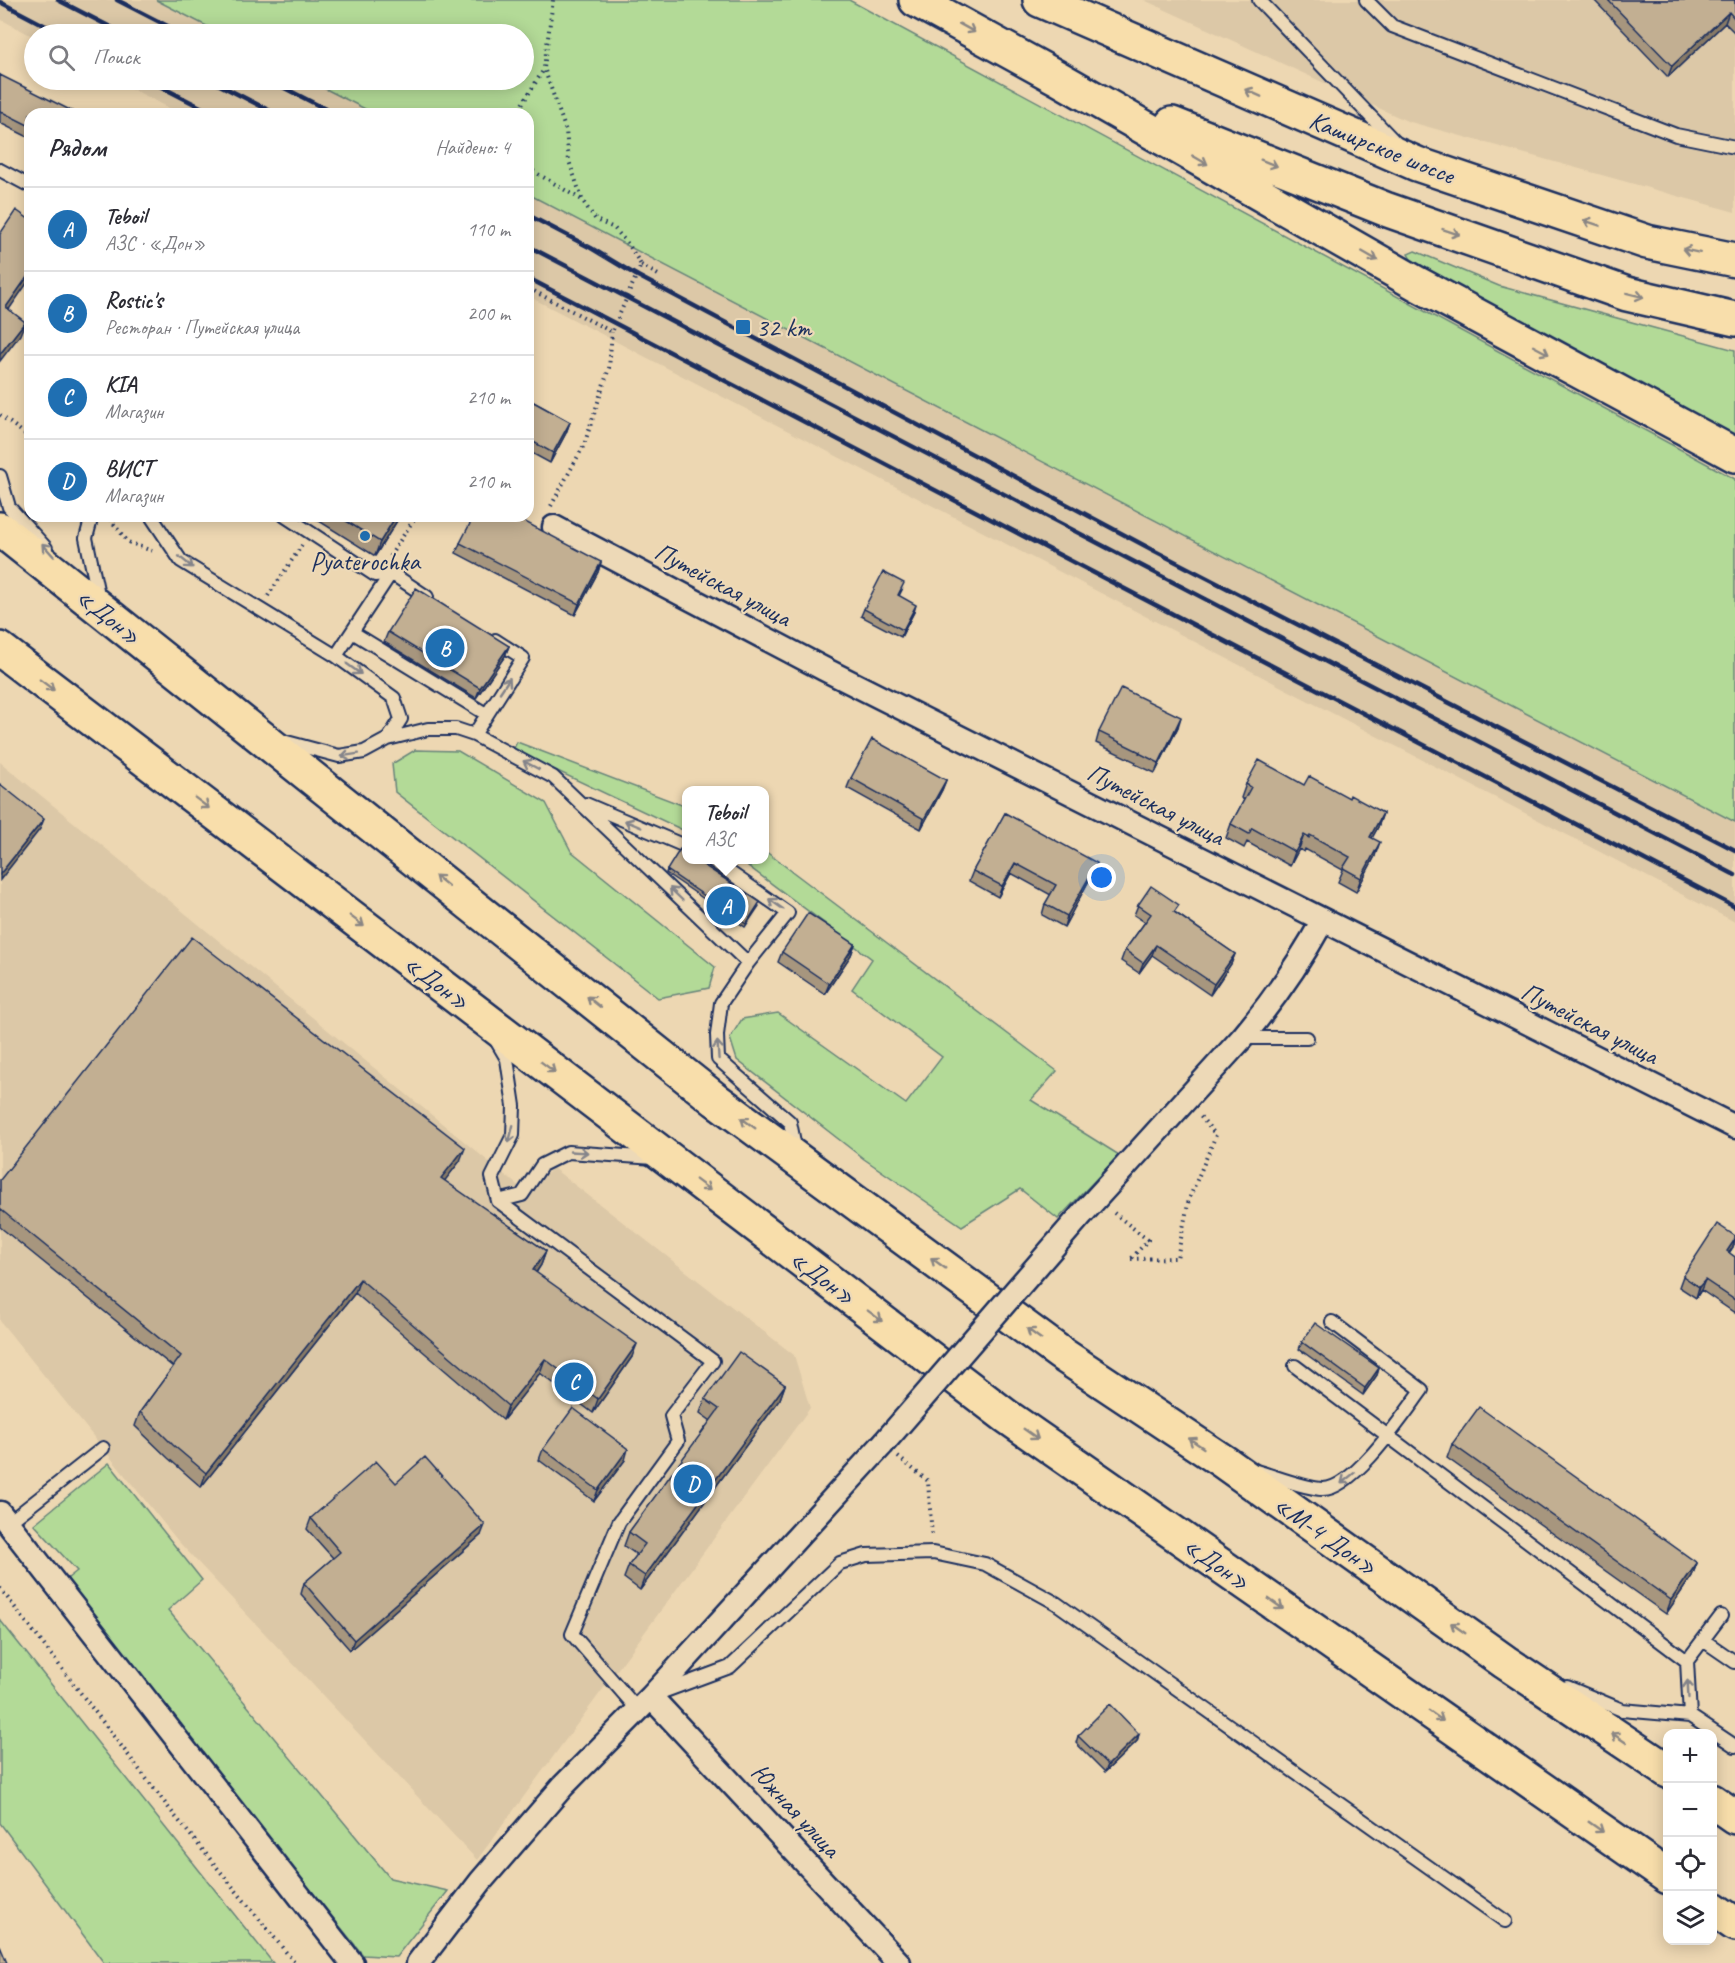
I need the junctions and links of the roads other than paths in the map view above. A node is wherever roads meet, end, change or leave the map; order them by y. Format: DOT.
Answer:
graph roads {
  1 [pos="916,0"];
  2 [pos="1040,0"];
  3 [pos="1259,0"];
  4 [pos="1366,0"];
  5 [pos="1059,78"];
  6 [pos="1735,147"];
  7 [pos="1417,164"];
  8 [pos="0,170"];
  9 [pos="24,183"];
  10 [pos="1735,260"];
  11 [pos="1735,319"];
  12 [pos="1735,455"];
  13 [pos="0,476"];
  14 [pos="90,522"];
  15 [pos="155,522"];
  16 [pos="294,522"];
  17 [pos="554,527"];
  18 [pos="0,529"];
  19 [pos="388,567"];
  20 [pos="438,604"];
  21 [pos="101,609"];
  22 [pos="352,632"];
  23 [pos="486,634"];
  24 [pos="0,649"];
  25 [pos="336,656"];
  26 [pos="486,714"];
  27 [pos="258,735"];
  28 [pos="474,735"];
  29 [pos="388,739"];
  30 [pos="579,802"];
  31 [pos="682,845"];
  32 [pos="718,864"];
  33 [pos="1323,920"];
  34 [pos="748,963"];
  35 [pos="485,1019"];
  36 [pos="1242,1038"];
  37 [pos="1307,1038"];
  38 [pos="1735,1127"];
  39 [pos="797,1159"];
  40 [pos="669,1160"];
  41 [pos="498,1201"];
  42 [pos="985,1298"];
  43 [pos="1332,1323"];
  44 [pos="1295,1366"];
  45 [pos="1388,1436"];
  46 [pos="103,1448"];
  47 [pos="1224,1461"];
  48 [pos="4,1518"];
  49 [pos="1721,1616"];
  50 [pos="1703,1640"];
  51 [pos="1687,1661"];
  52 [pos="1505,1662"];
  53 [pos="1735,1662"];
  54 [pos="644,1703"];
  55 [pos="1690,1716"];
  56 [pos="1735,1746"];
  57 [pos="1663,1768"];
  58 [pos="1717,1805"];
  59 [pos="1735,1817"];
  60 [pos="1663,1874"];
  61 [pos="1717,1911"];
  62 [pos="1504,1921"];
  63 [pos="1735,1924"];
  64 [pos="352,1963"];
  65 [pos="418,1963"];
  66 [pos="899,1963"];
  1 -- 5 [label="main road, one-way"];
  7 -- 2 [label="main road, Каширское шоссе, one-way"];
  3 -- 7 [label="lane"];
  4 -- 6 [label="lane"];
  5 -- 11 [label="main road, one-way"];
  5 -- 12 [label="main road, one-way"];
  10 -- 7 [label="main road, Каширское шоссе, one-way"];
  8 -- 9 [label="lane"];
  21 -- 13 [label="lane, one-way"];
  14 -- 21 [label="lane"];
  15 -- 25 [label="lane, one-way"];
  16 -- 19 [label="lane"];
  17 -- 33 [label="street, Путейская улица"];
  18 -- 21 [label="main road, «Дон»"];
  19 -- 20 [label="lane"];
  19 -- 22 [label="lane"];
  21 -- 27 [label="main road, «Дон»"];
  22 -- 25 [label="lane"];
  22 -- 26 [label="lane"];
  26 -- 23 [label="lane, one-way"];
  24 -- 35 [label="main road, «Дон», one-way"];
  25 -- 29 [label="lane, one-way"];
  26 -- 28 [label="lane"];
  29 -- 27 [label="lane, one-way"];
  39 -- 27 [label="main road, «Дон», one-way"];
  28 -- 29 [label="lane"];
  30 -- 28 [label="lane, one-way"];
  31 -- 30 [label="lane, one-way"];
  34 -- 30 [label="lane, one-way"];
  34 -- 32 [label="lane, one-way"];
  33 -- 36 [label="street"];
  33 -- 38 [label="street, Путейская улица"];
  39 -- 34 [label="lane, one-way"];
  35 -- 40 [label="main road, «Дон», one-way"];
  35 -- 41 [label="lane, one-way"];
  36 -- 37 [label="lane"];
  36 -- 54 [label="street, bridge"];
  42 -- 39 [label="main road, «Дон», one-way"];
  41 -- 40 [label="lane, one-way"];
  40 -- 60 [label="main road, «Дон», one-way"];
  41 -- 54 [label="lane"];
  47 -- 42 [label="main road, «М-4 Дон», one-way"];
  43 -- 45 [label="lane"];
  44 -- 45 [label="lane"];
  45 -- 47 [label="lane, one-way"];
  45 -- 51 [label="lane"];
  46 -- 48 [label="lane"];
  52 -- 47 [label="main road, «М-4 Дон», one-way"];
  48 -- 64 [label="street"];
  49 -- 50 [label="lane"];
  50 -- 51 [label="lane"];
  50 -- 53 [label="lane"];
  55 -- 51 [label="lane, one-way"];
  52 -- 55 [label="lane"];
  57 -- 52 [label="main road, «М-4 Дон», one-way"];
  54 -- 62 [label="lane"];
  54 -- 65 [label="street"];
  54 -- 66 [label="street, Южная улица"];
  55 -- 56 [label="lane"];
  58 -- 59 [label="main road"];
  61 -- 63 [label="main road"];
}
